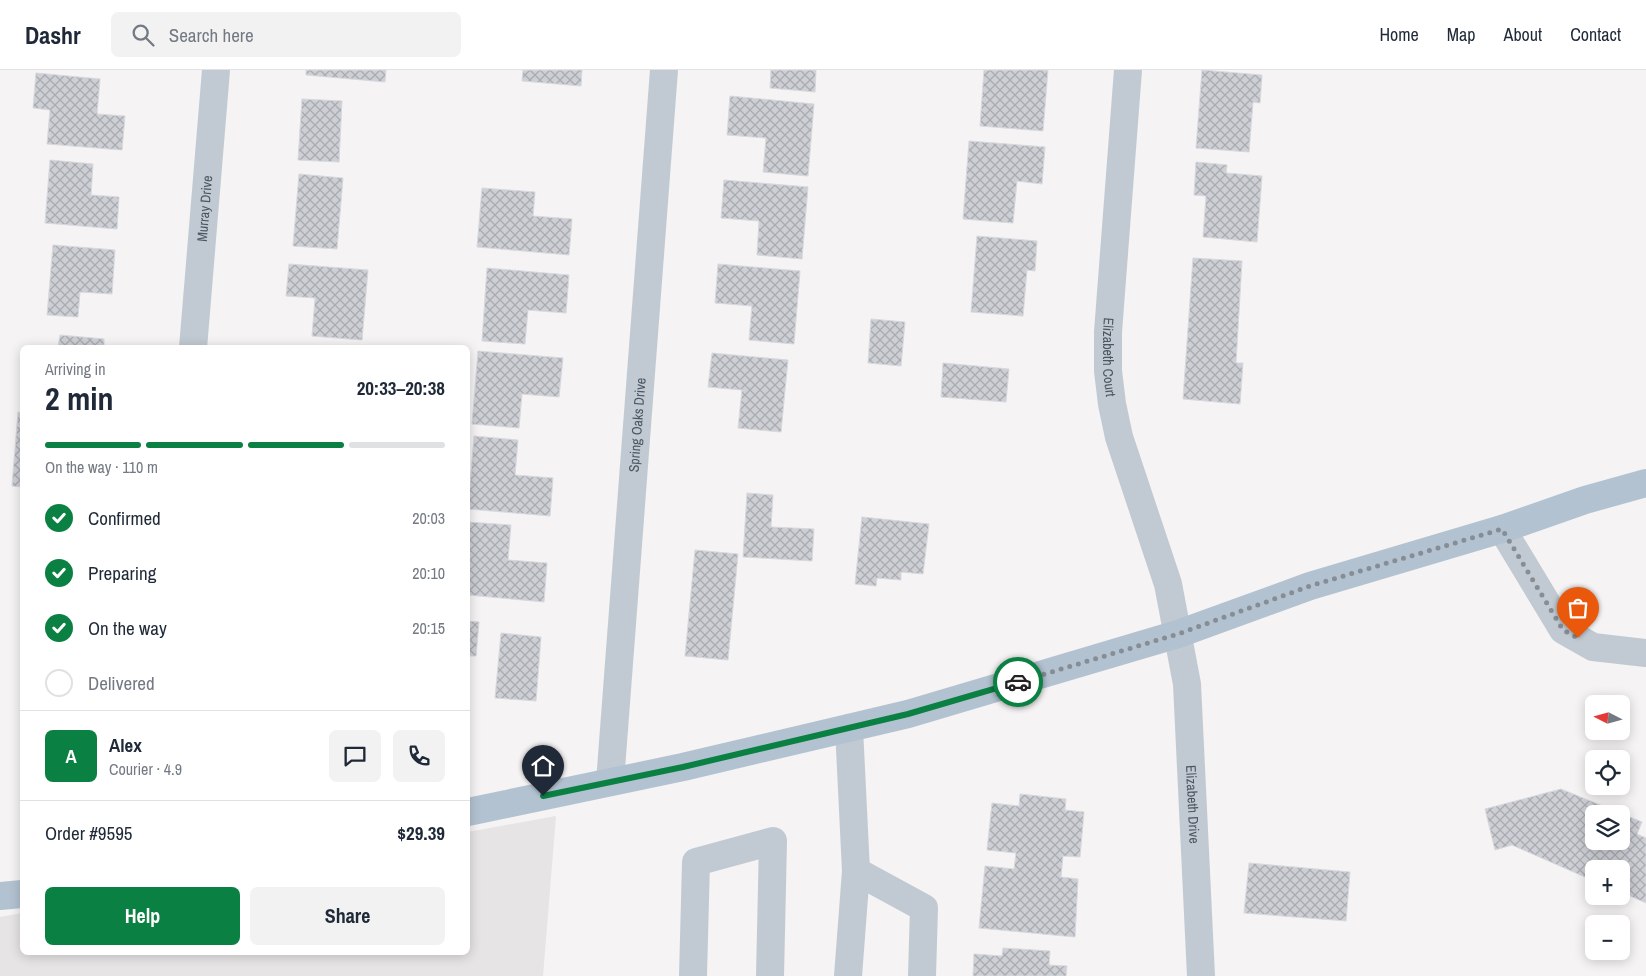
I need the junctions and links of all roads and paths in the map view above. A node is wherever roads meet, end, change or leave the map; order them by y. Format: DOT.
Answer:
graph roads {
  1 [pos="216,70"];
  2 [pos="664,70"];
  3 [pos="1128,70"];
  4 [pos="193,345"];
  5 [pos="1646,483"];
  6 [pos="1502,529"];
  7 [pos="1178,634"];
  8 [pos="1646,653"];
  9 [pos="849,728"];
  10 [pos="610,782"];
  11 [pos="470,812"];
  12 [pos="856,871"];
  13 [pos="20,894"];
  14 [pos="0,896"];
  15 [pos="693,976"];
  16 [pos="770,976"];
  17 [pos="848,976"];
  18 [pos="922,976"];
  19 [pos="1201,976"];
  1 -- 4 [label="street, Murray Drive"];
  2 -- 10 [label="street, Spring Oaks Drive"];
  3 -- 7 [label="street, Elizabeth Court"];
  5 -- 6 [label="main road"];
  6 -- 7 [label="main road"];
  6 -- 8 [label="street"];
  7 -- 9 [label="main road"];
  7 -- 19 [label="street, Elizabeth Drive"];
  9 -- 10 [label="main road"];
  9 -- 12 [label="street"];
  10 -- 11 [label="main road"];
  12 -- 17 [label="street"];
  12 -- 18 [label="street"];
  13 -- 14 [label="main road"];
  15 -- 16 [label="street"];
}
